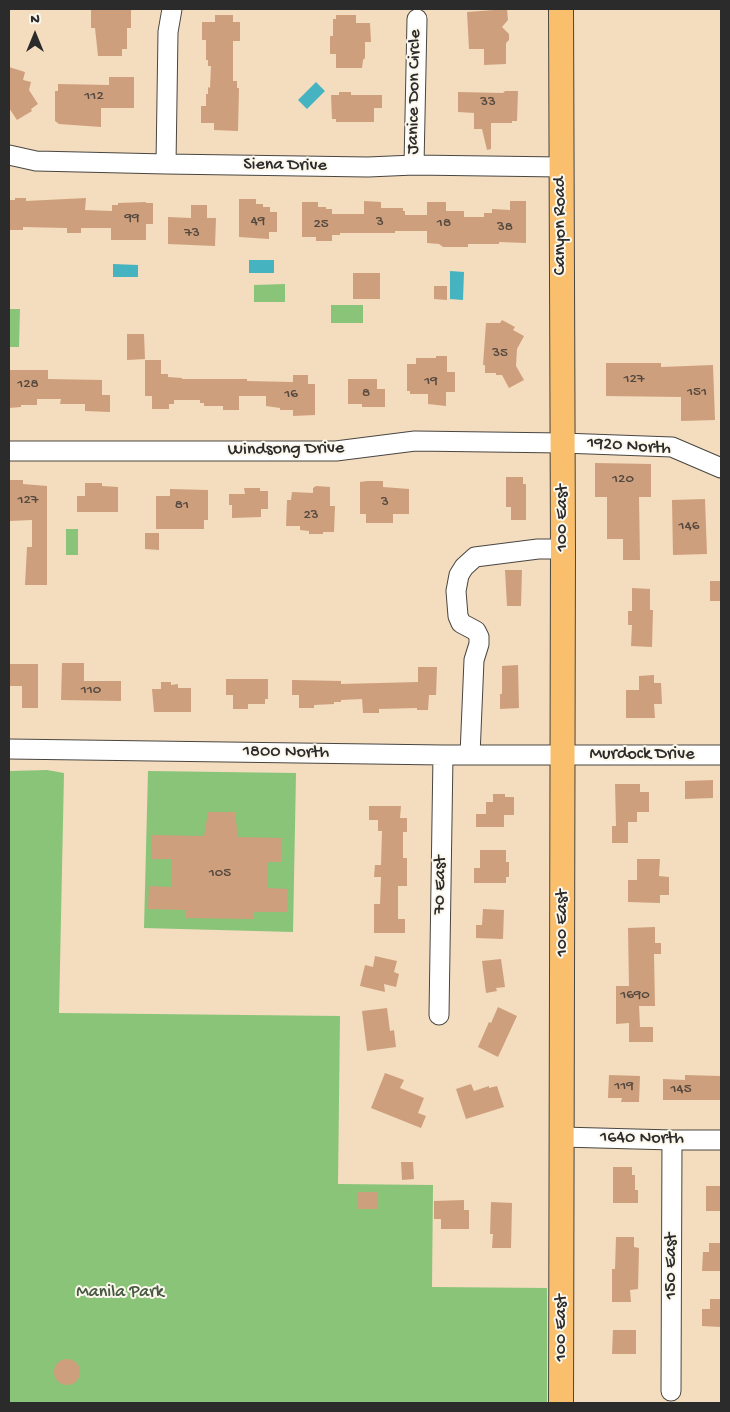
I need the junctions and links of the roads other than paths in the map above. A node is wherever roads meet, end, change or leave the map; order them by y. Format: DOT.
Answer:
graph roads {
  1 [pos="172,9"];
  2 [pos="561,9"];
  3 [pos="417,19"];
  4 [pos="9,155"];
  5 [pos="166,164"];
  6 [pos="414,165"];
  7 [pos="561,167"];
  8 [pos="562,443"];
  9 [pos="9,451"];
  10 [pos="721,468"];
  11 [pos="563,549"];
  12 [pos="9,749"];
  13 [pos="443,755"];
  14 [pos="470,755"];
  15 [pos="562,755"];
  16 [pos="721,755"];
  17 [pos="439,1015"];
  18 [pos="562,1137"];
  19 [pos="672,1140"];
  20 [pos="721,1140"];
  21 [pos="671,1391"];
  22 [pos="562,1403"];
  1 -- 5 [label="street"];
  2 -- 7 [label="main road, Canyon Road"];
  3 -- 6 [label="street, Janice Don Circle"];
  4 -- 5 [label="street, Siena Drive"];
  5 -- 6 [label="street, Siena Drive"];
  6 -- 7 [label="street, Siena Drive"];
  7 -- 8 [label="main road, Canyon Road"];
  8 -- 9 [label="street, Windsong Drive"];
  8 -- 10 [label="street, 1920 North"];
  8 -- 11 [label="main road, 100 East"];
  11 -- 14 [label="street"];
  11 -- 15 [label="main road, 100 East"];
  12 -- 13 [label="street, 1800 North"];
  13 -- 14 [label="street, 1800 North"];
  13 -- 17 [label="street, 70 East"];
  14 -- 15 [label="street, 1800 North"];
  15 -- 16 [label="street, Murdock Drive"];
  15 -- 18 [label="main road, 100 East"];
  18 -- 19 [label="street, 1640 North"];
  18 -- 22 [label="main road, 100 East"];
  19 -- 20 [label="street, 1640 North"];
  19 -- 21 [label="street, 150 East"];
}
